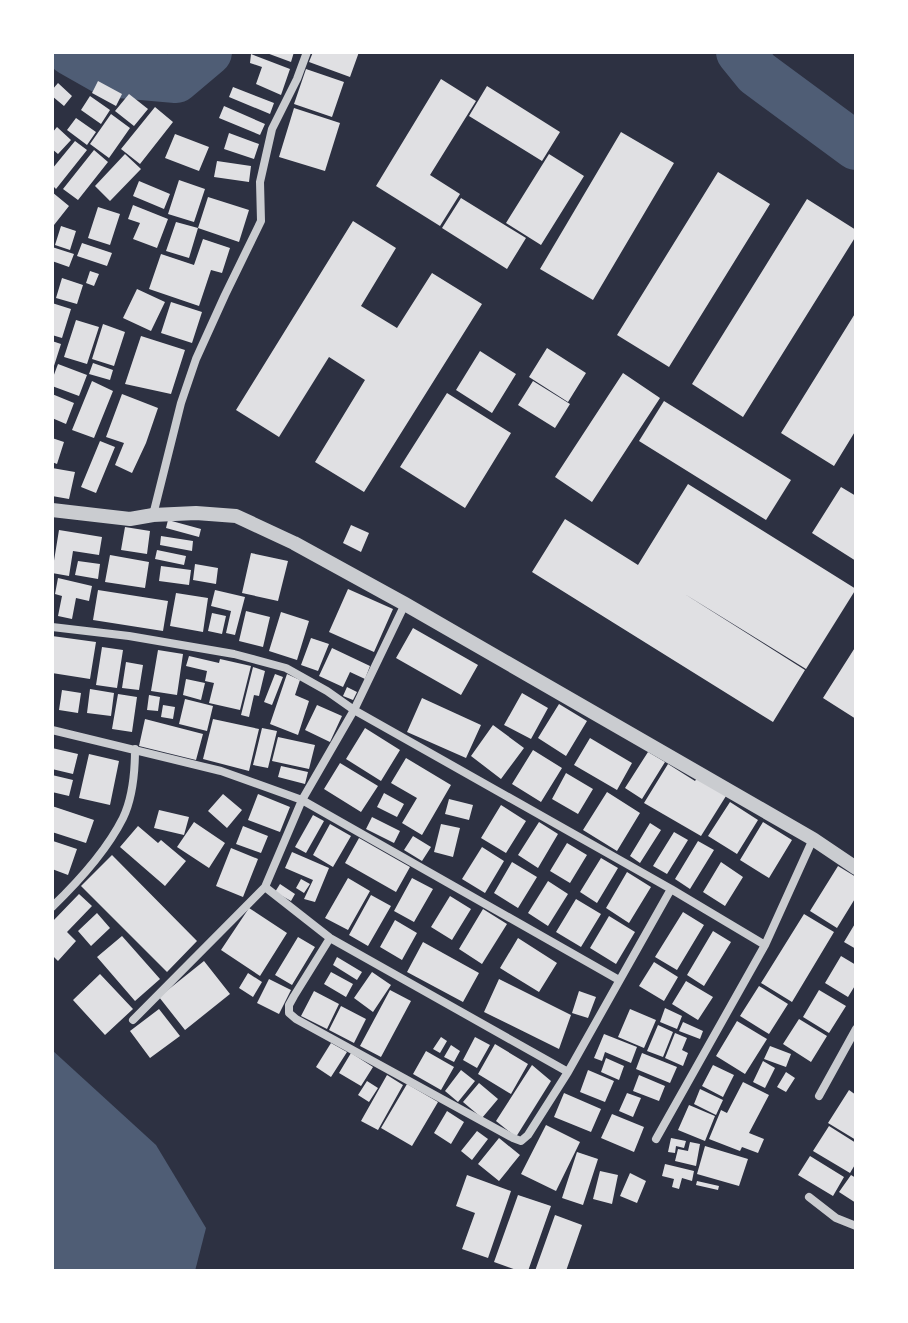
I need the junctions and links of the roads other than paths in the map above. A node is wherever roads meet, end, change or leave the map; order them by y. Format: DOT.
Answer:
graph roads {
  1 [pos="307,52"];
  2 [pos="52,510"];
  3 [pos="153,515"];
  4 [pos="405,604"];
  5 [pos="52,627"];
  6 [pos="354,710"];
  7 [pos="52,730"];
  8 [pos="135,749"];
  9 [pos="302,800"];
  10 [pos="813,839"];
  11 [pos="856,868"];
  12 [pos="265,887"];
  13 [pos="671,889"];
  14 [pos="52,907"];
  15 [pos="330,938"];
  16 [pos="765,945"];
  17 [pos="619,980"];
  18 [pos="133,1020"];
  19 [pos="856,1029"];
  20 [pos="568,1072"];
  21 [pos="819,1096"];
  22 [pos="656,1139"];
  23 [pos="809,1197"];
  24 [pos="856,1226"];
  1 -- 3 [label="street"];
  2 -- 3 [label="street"];
  3 -- 4 [label="street"];
  4 -- 6 [label="street"];
  4 -- 10 [label="street"];
  5 -- 6 [label="street"];
  6 -- 9 [label="street"];
  6 -- 13 [label="street"];
  7 -- 8 [label="street"];
  8 -- 9 [label="street"];
  8 -- 14 [label="street"];
  9 -- 12 [label="street"];
  9 -- 17 [label="street"];
  10 -- 11 [label="street"];
  10 -- 16 [label="street"];
  12 -- 15 [label="street"];
  12 -- 18 [label="street"];
  13 -- 16 [label="street"];
  13 -- 17 [label="street"];
  15 -- 20 [label="street"];
  15 -- 20 [label="street"];
  16 -- 22 [label="street"];
  17 -- 20 [label="street"];
  19 -- 21 [label="street"];
  23 -- 24 [label="street"];
}
